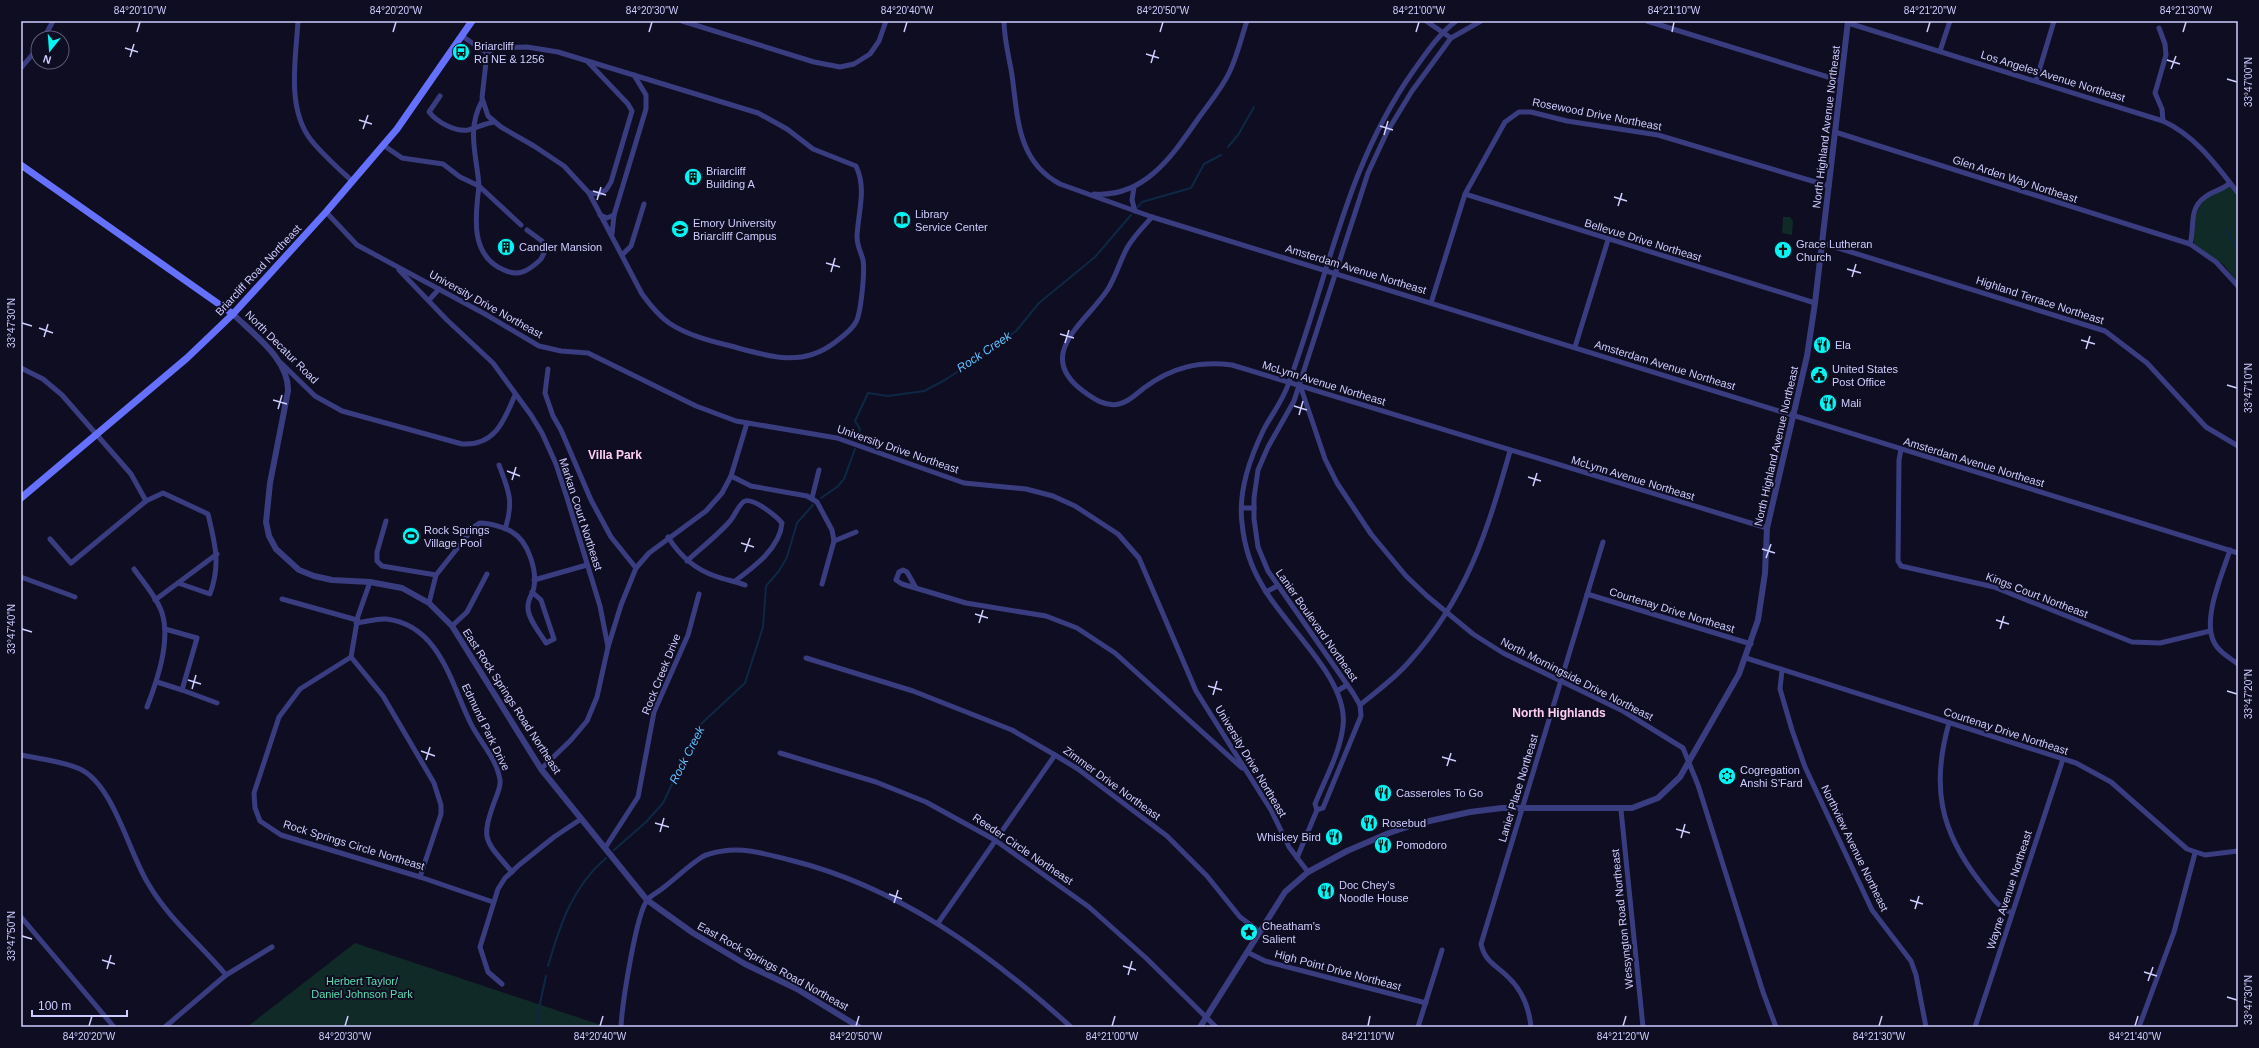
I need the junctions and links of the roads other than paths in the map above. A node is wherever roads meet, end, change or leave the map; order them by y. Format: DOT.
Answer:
graph roads {
  1 [pos="53,21"];
  2 [pos="298,21"];
  3 [pos="472,21"];
  4 [pos="682,21"];
  5 [pos="886,21"];
  6 [pos="1004,21"];
  7 [pos="1247,21"];
  8 [pos="1426,21"];
  9 [pos="1456,21"];
  10 [pos="1481,21"];
  11 [pos="1647,21"];
  12 [pos="1950,21"];
  13 [pos="2054,21"];
  14 [pos="1848,22"];
  15 [pos="2159,28"];
  16 [pos="48,30"];
  17 [pos="1443,32"];
  18 [pos="462,36"];
  19 [pos="1451,38"];
  20 [pos="1940,51"];
  21 [pos="487,53"];
  22 [pos="30,57"];
  23 [pos="587,61"];
  24 [pos="21,68"];
  25 [pos="633,74"];
  26 [pos="1841,81"];
  27 [pos="2036,81"];
  28 [pos="440,96"];
  29 [pos="482,101"];
  30 [pos="1381,121"];
  31 [pos="2163,121"];
  32 [pos="495,122"];
  33 [pos="1390,126"];
  34 [pos="473,128"];
  35 [pos="1835,132"];
  36 [pos="383,145"];
  37 [pos="21,165"];
  38 [pos="352,181"];
  39 [pos="2230,184"];
  40 [pos="479,186"];
  41 [pos="1829,186"];
  42 [pos="1134,187"];
  43 [pos="589,193"];
  44 [pos="2238,193"];
  45 [pos="1087,194"];
  46 [pos="1465,194"];
  47 [pos="644,204"];
  48 [pos="1135,211"];
  49 [pos="326,212"];
  50 [pos="600,215"];
  51 [pos="614,215"];
  52 [pos="1152,217"];
  53 [pos="521,225"];
  54 [pos="527,230"];
  55 [pos="612,235"];
  56 [pos="1608,240"];
  57 [pos="1822,243"];
  58 [pos="2190,244"];
  59 [pos="622,255"];
  60 [pos="395,266"];
  61 [pos="1325,270"];
  62 [pos="1336,273"];
  63 [pos="2238,286"];
  64 [pos="439,289"];
  65 [pos="429,300"];
  66 [pos="1431,303"];
  67 [pos="1815,303"];
  68 [pos="233,314"];
  69 [pos="1575,347"];
  70 [pos="281,363"];
  71 [pos="21,368"];
  72 [pos="548,368"];
  73 [pos="1289,384"];
  74 [pos="1300,387"];
  75 [pos="515,395"];
  76 [pos="1277,408"];
  77 [pos="1287,414"];
  78 [pos="1793,414"];
  79 [pos="747,423"];
  80 [pos="97,434"];
  81 [pos="2238,446"];
  82 [pos="1901,449"];
  83 [pos="1510,451"];
  84 [pos="499,465"];
  85 [pos="819,470"];
  86 [pos="730,476"];
  87 [pos="21,498"];
  88 [pos="812,498"];
  89 [pos="146,501"];
  90 [pos="1242,508"];
  91 [pos="1254,508"];
  92 [pos="386,521"];
  93 [pos="1767,528"];
  94 [pos="505,529"];
  95 [pos="856,532"];
  96 [pos="668,537"];
  97 [pos="50,539"];
  98 [pos="834,541"];
  99 [pos="1603,542"];
  100 [pos="2230,550"];
  101 [pos="2238,553"];
  102 [pos="217,554"];
  103 [pos="687,561"];
  104 [pos="587,565"];
  105 [pos="636,568"];
  106 [pos="134,569"];
  107 [pos="487,574"];
  108 [pos="436,575"];
  109 [pos="21,577"];
  110 [pos="534,580"];
  111 [pos="735,581"];
  112 [pos="370,582"];
  113 [pos="178,583"];
  114 [pos="822,584"];
  115 [pos="745,585"];
  116 [pos="1277,586"];
  117 [pos="916,588"];
  118 [pos="532,592"];
  119 [pos="1266,592"];
  120 [pos="699,594"];
  121 [pos="1587,594"];
  122 [pos="76,596"];
  123 [pos="282,599"];
  124 [pos="155,600"];
  125 [pos="430,603"];
  126 [pos="1447,614"];
  127 [pos="357,621"];
  128 [pos="452,626"];
  129 [pos="165,629"];
  130 [pos="2210,631"];
  131 [pos="1751,644"];
  132 [pos="608,647"];
  133 [pos="351,657"];
  134 [pos="806,658"];
  135 [pos="1746,658"];
  136 [pos="2238,664"];
  137 [pos="1782,670"];
  138 [pos="156,682"];
  139 [pos="1561,682"];
  140 [pos="1347,685"];
  141 [pos="182,690"];
  142 [pos="1337,691"];
  143 [pos="218,703"];
  144 [pos="1360,705"];
  145 [pos="147,707"];
  146 [pos="1948,723"];
  147 [pos="1342,733"];
  148 [pos="1353,736"];
  149 [pos="780,753"];
  150 [pos="21,755"];
  151 [pos="1055,755"];
  152 [pos="2063,759"];
  153 [pos="1689,762"];
  154 [pos="541,769"];
  155 [pos="1254,783"];
  156 [pos="1522,808"];
  157 [pos="1317,810"];
  158 [pos="1621,810"];
  159 [pos="581,819"];
  160 [pos="995,840"];
  161 [pos="605,848"];
  162 [pos="2238,851"];
  163 [pos="2195,853"];
  164 [pos="1297,858"];
  165 [pos="512,872"];
  166 [pos="1308,872"];
  167 [pos="420,877"];
  168 [pos="647,900"];
  169 [pos="492,902"];
  170 [pos="2012,913"];
  171 [pos="21,917"];
  172 [pos="938,923"];
  173 [pos="1260,932"];
  174 [pos="272,947"];
  175 [pos="1442,950"];
  176 [pos="1247,952"];
  177 [pos="226,975"];
  178 [pos="502,984"];
  179 [pos="1426,1003"];
  180 [pos="1206,1018"];
  181 [pos="114,1027"];
  182 [pos="165,1027"];
  183 [pos="621,1027"];
  184 [pos="859,1027"];
  185 [pos="1071,1027"];
  186 [pos="1200,1027"];
  187 [pos="1216,1027"];
  188 [pos="1418,1027"];
  189 [pos="1530,1027"];
  190 [pos="1643,1027"];
  191 [pos="1776,1027"];
  192 [pos="1926,1027"];
  193 [pos="1975,1027"];
  194 [pos="2139,1027"];
  1 -- 16 [label="street"];
  2 -- 38 [label="street"];
  3 -- 18 [label="main road, Briarcliff Road Northeast"];
  4 -- 5 [label="street"];
  6 -- 45 [label="street, Amsterdam Avenue Northeast"];
  7 -- 42 [label="street"];
  8 -- 17 [label="street"];
  9 -- 17 [label="street, Lanier Boulevard Northeast"];
  10 -- 19 [label="street, Lanier Boulevard Northeast"];
  11 -- 26 [label="street"];
  12 -- 20 [label="street"];
  13 -- 27 [label="street"];
  14 -- 20 [label="street, Los Angeles Avenue Northeast"];
  14 -- 26 [label="street, North Highland Avenue Northeast"];
  15 -- 31 [label="street"];
  17 -- 19 [label="street"];
  17 -- 30 [label="street, Lanier Boulevard Northeast"];
  18 -- 21 [label="street"];
  18 -- 36 [label="main road, Briarcliff Road Northeast"];
  19 -- 33 [label="street, Lanier Boulevard Northeast"];
  20 -- 27 [label="street, Los Angeles Avenue Northeast"];
  21 -- 23 [label="street"];
  21 -- 29 [label="street"];
  22 -- 24 [label="street"];
  23 -- 25 [label="street"];
  23 -- 43 [label="street"];
  25 -- 51 [label="street"];
  25 -- 59 [label="street"];
  26 -- 35 [label="street, North Highland Avenue Northeast"];
  27 -- 31 [label="street, Los Angeles Avenue Northeast"];
  28 -- 34 [label="street"];
  29 -- 32 [label="street"];
  29 -- 34 [label="street"];
  30 -- 33 [label="street"];
  30 -- 61 [label="street, Lanier Boulevard Northeast"];
  31 -- 39 [label="street, Los Angeles Avenue Northeast"];
  32 -- 34 [label="street"];
  32 -- 43 [label="street"];
  33 -- 62 [label="street, Lanier Boulevard Northeast"];
  34 -- 40 [label="street"];
  35 -- 41 [label="street, North Highland Avenue Northeast"];
  35 -- 58 [label="street, Glen Arden Way Northeast"];
  36 -- 38 [label="main road, Briarcliff Road Northeast"];
  36 -- 40 [label="street"];
  37 -- 68 [label="main road, North Decatur Road"];
  38 -- 49 [label="main road, Briarcliff Road Northeast"];
  39 -- 44 [label="street, Los Angeles Avenue Northeast"];
  39 -- 58 [label="street"];
  40 -- 53 [label="street"];
  40 -- 54 [label="street"];
  41 -- 46 [label="street, Rosewood Drive Northeast"];
  41 -- 57 [label="street, North Highland Avenue Northeast"];
  42 -- 45 [label="street"];
  42 -- 48 [label="street"];
  43 -- 50 [label="street"];
  45 -- 48 [label="street, Amsterdam Avenue Northeast"];
  46 -- 56 [label="street, Bellevue Drive Northeast"];
  46 -- 66 [label="street, Rosewood Drive Northeast"];
  47 -- 59 [label="street"];
  48 -- 52 [label="street, Amsterdam Avenue Northeast"];
  49 -- 60 [label="street, University Drive Northeast"];
  49 -- 68 [label="main road, Briarcliff Road Northeast"];
  50 -- 51 [label="street"];
  50 -- 55 [label="street"];
  51 -- 55 [label="street"];
  52 -- 61 [label="street, Amsterdam Avenue Northeast"];
  52 -- 73 [label="street, McLynn Avenue Northeast"];
  55 -- 59 [label="street"];
  56 -- 67 [label="street, Bellevue Drive Northeast"];
  56 -- 69 [label="street"];
  57 -- 67 [label="street, North Highland Avenue Northeast"];
  57 -- 81 [label="street, Highland Terrace Northeast"];
  58 -- 63 [label="street, Glen Arden Way Northeast"];
  60 -- 64 [label="street, University Drive Northeast"];
  60 -- 65 [label="street, Markan Court Northeast"];
  61 -- 62 [label="street, Amsterdam Avenue Northeast"];
  61 -- 73 [label="street, Lanier Boulevard Northeast"];
  62 -- 66 [label="street, Amsterdam Avenue Northeast"];
  62 -- 74 [label="street, Lanier Boulevard Northeast"];
  64 -- 65 [label="street"];
  64 -- 79 [label="street, University Drive Northeast"];
  65 -- 75 [label="street, Markan Court Northeast"];
  66 -- 69 [label="street, Amsterdam Avenue Northeast"];
  67 -- 78 [label="street, North Highland Avenue Northeast"];
  68 -- 70 [label="street, North Decatur Road"];
  68 -- 80 [label="main road, Briarcliff Road Northeast"];
  69 -- 78 [label="street, Amsterdam Avenue Northeast"];
  70 -- 75 [label="street, North Decatur Road"];
  70 -- 112 [label="street, East Rock Springs Road Northeast"];
  71 -- 80 [label="street"];
  72 -- 105 [label="street"];
  73 -- 74 [label="street, McLynn Avenue Northeast"];
  73 -- 76 [label="street, Lanier Boulevard Northeast"];
  74 -- 77 [label="street, Lanier Boulevard Northeast"];
  74 -- 83 [label="street, McLynn Avenue Northeast"];
  74 -- 126 [label="street, North Morningside Drive Northeast"];
  75 -- 104 [label="street, Markan Court Northeast"];
  76 -- 77 [label="street"];
  76 -- 90 [label="street, Lanier Boulevard Northeast"];
  77 -- 91 [label="street, Lanier Boulevard Northeast"];
  78 -- 82 [label="street, Amsterdam Avenue Northeast"];
  78 -- 93 [label="street, North Highland Avenue Northeast"];
  79 -- 86 [label="street"];
  79 -- 155 [label="street, University Drive Northeast"];
  80 -- 87 [label="main road, Briarcliff Road Northeast"];
  80 -- 89 [label="street"];
  82 -- 100 [label="street, Amsterdam Avenue Northeast"];
  82 -- 130 [label="street, Kings Court Northeast"];
  83 -- 93 [label="street, McLynn Avenue Northeast"];
  83 -- 126 [label="street"];
  84 -- 94 [label="street"];
  85 -- 88 [label="street"];
  86 -- 88 [label="street"];
  86 -- 96 [label="street"];
  88 -- 98 [label="street"];
  89 -- 97 [label="street"];
  89 -- 102 [label="street"];
  90 -- 91 [label="street"];
  90 -- 119 [label="street, Lanier Boulevard Northeast"];
  91 -- 116 [label="street, Lanier Boulevard Northeast"];
  92 -- 108 [label="street"];
  93 -- 131 [label="street, North Highland Avenue Northeast"];
  94 -- 108 [label="street"];
  94 -- 110 [label="street"];
  95 -- 98 [label="street"];
  96 -- 103 [label="street"];
  96 -- 105 [label="street"];
  98 -- 114 [label="street"];
  99 -- 121 [label="street, Lanier Place Northeast"];
  100 -- 101 [label="street, Amsterdam Avenue Northeast"];
  100 -- 130 [label="street"];
  102 -- 113 [label="street"];
  102 -- 113 [label="street"];
  103 -- 111 [label="street"];
  103 -- 111 [label="street"];
  104 -- 110 [label="street"];
  104 -- 132 [label="street, Markan Court Northeast"];
  105 -- 132 [label="street"];
  106 -- 124 [label="street"];
  107 -- 128 [label="street"];
  108 -- 125 [label="street"];
  109 -- 122 [label="street"];
  110 -- 118 [label="street"];
  111 -- 115 [label="street"];
  112 -- 125 [label="street, East Rock Springs Road Northeast"];
  112 -- 127 [label="street"];
  113 -- 124 [label="street"];
  116 -- 119 [label="street"];
  116 -- 140 [label="street, Lanier Boulevard Northeast"];
  117 -- 155 [label="street"];
  118 -- 118 [label="street"];
  119 -- 142 [label="street, Lanier Boulevard Northeast"];
  120 -- 161 [label="street, Rock Creek Drive"];
  121 -- 131 [label="street, Courtenay Drive Northeast"];
  121 -- 139 [label="street, Lanier Place Northeast"];
  123 -- 127 [label="street"];
  124 -- 129 [label="street"];
  125 -- 128 [label="street, East Rock Springs Road Northeast"];
  126 -- 139 [label="street, North Morningside Drive Northeast"];
  126 -- 144 [label="street"];
  127 -- 133 [label="street"];
  127 -- 165 [label="street, Edmund Park Drive"];
  128 -- 154 [label="street, East Rock Springs Road Northeast"];
  129 -- 138 [label="street"];
  129 -- 141 [label="street"];
  130 -- 136 [label="street"];
  131 -- 135 [label="street, North Highland Avenue Northeast"];
  132 -- 154 [label="street"];
  133 -- 167 [label="street"];
  133 -- 167 [label="street, Rock Springs Circle Northeast"];
  134 -- 151 [label="street, Zimmer Drive Northeast"];
  135 -- 137 [label="street, Courtenay Drive Northeast"];
  135 -- 153 [label="street, North Highland Avenue Northeast"];
  137 -- 146 [label="street, Courtenay Drive Northeast"];
  137 -- 192 [label="street, Northview Avenue Northeast"];
  138 -- 141 [label="street"];
  138 -- 145 [label="street"];
  139 -- 153 [label="street, North Morningside Drive Northeast"];
  139 -- 156 [label="street, Lanier Place Northeast"];
  140 -- 142 [label="street"];
  140 -- 144 [label="street, Lanier Boulevard Northeast"];
  141 -- 143 [label="street"];
  142 -- 147 [label="street, Lanier Boulevard Northeast"];
  144 -- 148 [label="street, Lanier Boulevard Northeast"];
  146 -- 152 [label="street, Courtenay Drive Northeast"];
  146 -- 170 [label="street"];
  147 -- 148 [label="street"];
  147 -- 157 [label="street, Lanier Boulevard Northeast"];
  148 -- 157 [label="street, Lanier Boulevard Northeast"];
  149 -- 160 [label="street, Reeder Circle Northeast"];
  150 -- 177 [label="street"];
  151 -- 160 [label="street"];
  151 -- 173 [label="street, Zimmer Drive Northeast"];
  152 -- 163 [label="street, Courtenay Drive Northeast"];
  152 -- 170 [label="street, Wayne Avenue Northeast"];
  153 -- 158 [label="street, North Highland Avenue Northeast"];
  153 -- 191 [label="street, North Morningside Drive Northeast"];
  154 -- 159 [label="street, East Rock Springs Road Northeast"];
  155 -- 164 [label="street, University Drive Northeast"];
  156 -- 158 [label="street, North Highland Avenue Northeast"];
  156 -- 166 [label="street, North Highland Avenue Northeast"];
  156 -- 189 [label="street, Lanier Place Northeast"];
  157 -- 164 [label="street, Lanier Boulevard Northeast"];
  158 -- 190 [label="street, Wessyngton Road Northeast"];
  159 -- 161 [label="street, East Rock Springs Road Northeast"];
  159 -- 165 [label="street"];
  160 -- 172 [label="street"];
  160 -- 180 [label="street, Reeder Circle Northeast"];
  161 -- 168 [label="street, East Rock Springs Road Northeast"];
  162 -- 163 [label="street, Courtenay Drive Northeast"];
  163 -- 194 [label="street"];
  164 -- 166 [label="street, University Drive Northeast"];
  165 -- 169 [label="street"];
  166 -- 173 [label="street, North Highland Avenue Northeast"];
  167 -- 169 [label="street, Rock Springs Circle Northeast"];
  168 -- 172 [label="street"];
  168 -- 183 [label="street"];
  168 -- 184 [label="street, East Rock Springs Road Northeast"];
  169 -- 178 [label="street"];
  170 -- 193 [label="street, Wayne Avenue Northeast"];
  171 -- 181 [label="street"];
  172 -- 185 [label="street"];
  173 -- 176 [label="street, North Highland Avenue Northeast"];
  174 -- 177 [label="street"];
  175 -- 179 [label="street"];
  176 -- 179 [label="street, High Point Drive Northeast"];
  176 -- 180 [label="street, North Highland Avenue Northeast"];
  177 -- 182 [label="street"];
  179 -- 188 [label="street"];
  180 -- 186 [label="street, North Highland Avenue Northeast"];
  180 -- 187 [label="street, Reeder Circle Northeast"];
}
